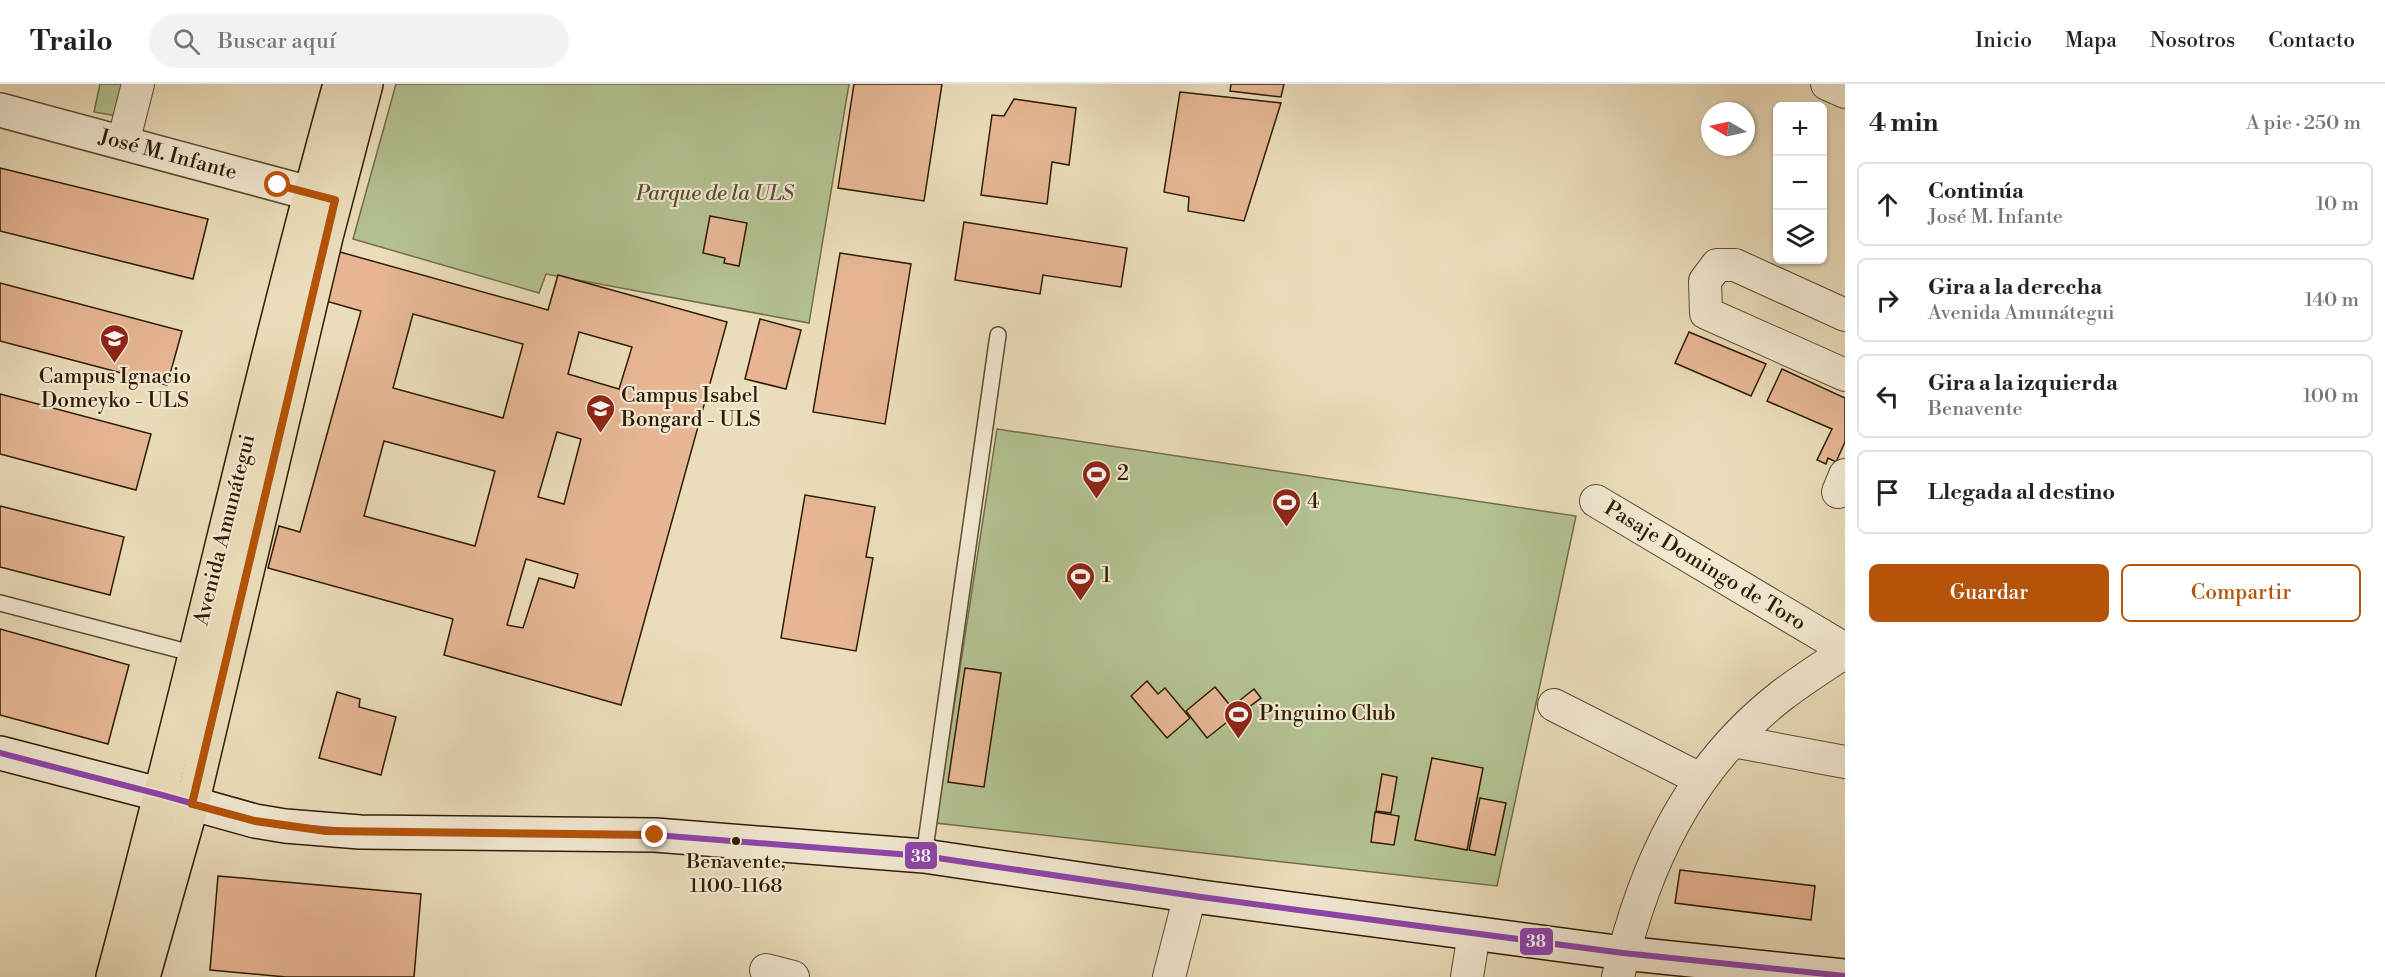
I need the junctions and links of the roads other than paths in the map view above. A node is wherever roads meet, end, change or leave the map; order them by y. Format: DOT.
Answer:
graph roads {
  1 [pos="138,84"];
  2 [pos="340,84"];
  3 [pos="366,84"];
  4 [pos="1827,84"];
  5 [pos="1845,92"];
  6 [pos="0,110"];
  7 [pos="123,143"];
  8 [pos="323,197"];
  9 [pos="1845,315"];
  10 [pos="998,335"];
  11 [pos="1845,375"];
  12 [pos="1596,501"];
  13 [pos="0,603"];
  14 [pos="1845,650"];
  15 [pos="195,654"];
  16 [pos="1554,705"];
  17 [pos="1733,741"];
  18 [pos="0,753"];
  19 [pos="1845,762"];
  20 [pos="1700,779"];
  21 [pos="177,799"];
  22 [pos="924,856"];
  23 [pos="1190,894"];
  24 [pos="1474,933"];
  25 [pos="1620,965"];
  26 [pos="1845,976"];
  27 [pos="113,977"];
  28 [pos="143,977"];
  29 [pos="1169,977"];
  30 [pos="1467,977"];
  1 -- 7 [label="street"];
  2 -- 8 [label="main road, Avenida Amunátegui"];
  3 -- 8 [label="main road, Avenida Amunátegui"];
  4 -- 5 [label="street"];
  6 -- 7 [label="main road, José M. Infante"];
  7 -- 8 [label="main road, José M. Infante"];
  8 -- 15 [label="main road, Avenida Amunátegui"];
  8 -- 21 [label="main road, Avenida Amunátegui"];
  9 -- 11 [label="street"];
  10 -- 22 [label="lane"];
  12 -- 14 [label="street, Pasaje Domingo de Toro"];
  13 -- 15 [label="lane"];
  14 -- 17 [label="street"];
  15 -- 21 [label="main road, Avenida Amunátegui"];
  16 -- 20 [label="street"];
  17 -- 19 [label="street"];
  17 -- 20 [label="street"];
  18 -- 21 [label="main road"];
  20 -- 25 [label="street"];
  21 -- 22 [label="main road"];
  21 -- 27 [label="main road, Avenida Amunátegui"];
  21 -- 28 [label="main road, Avenida Amunátegui"];
  22 -- 23 [label="main road"];
  23 -- 24 [label="main road"];
  23 -- 29 [label="street"];
  24 -- 25 [label="main road"];
  24 -- 30 [label="street"];
  25 -- 26 [label="main road"];
}
